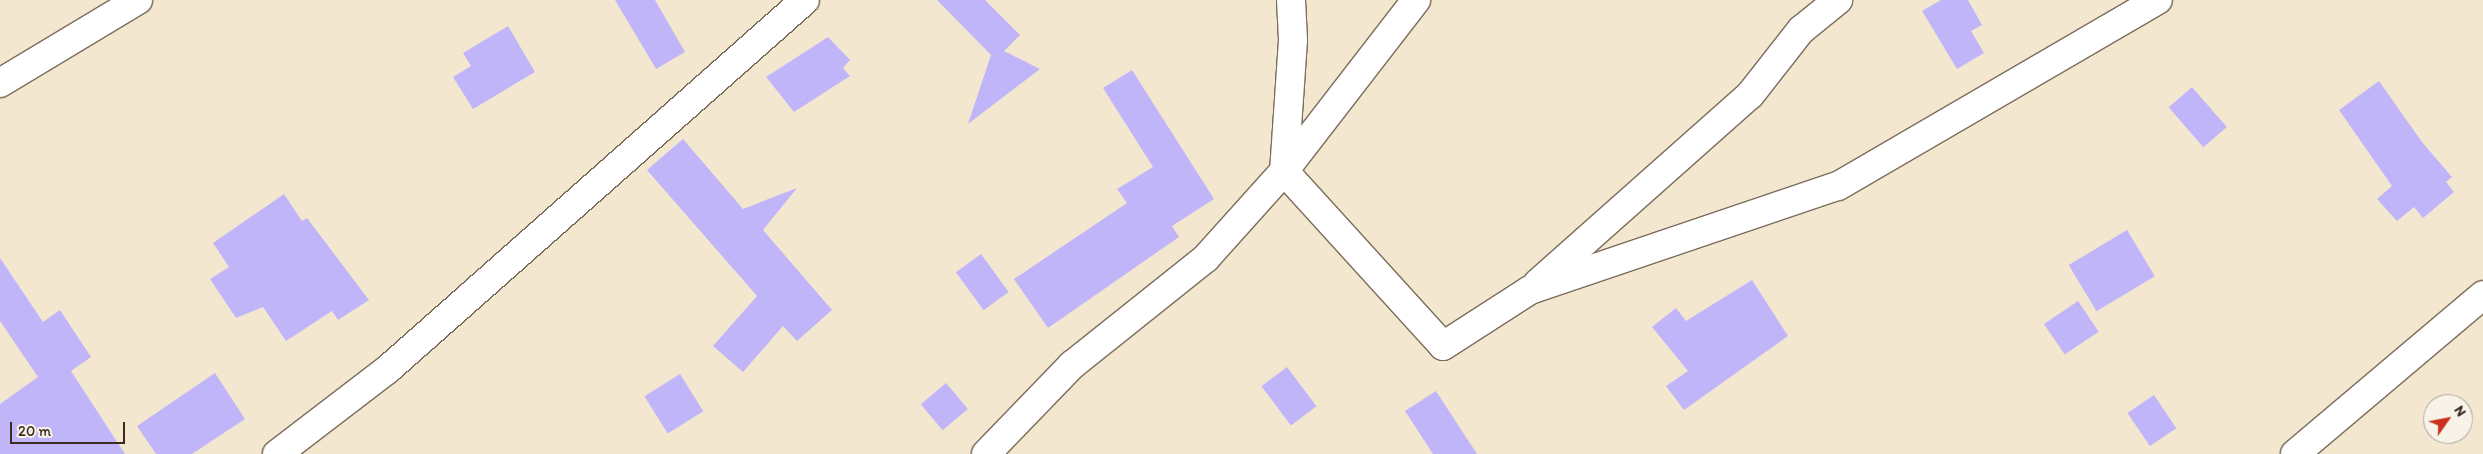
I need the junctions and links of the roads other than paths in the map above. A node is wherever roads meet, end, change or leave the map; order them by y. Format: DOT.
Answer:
graph roads {
  1 [pos="138,0"];
  2 [pos="805,0"];
  3 [pos="1291,0"];
  4 [pos="1416,0"];
  5 [pos="1838,0"];
  6 [pos="2158,0"];
  7 [pos="0,83"];
  8 [pos="1284,171"];
  9 [pos="1530,290"];
  10 [pos="2483,295"];
  11 [pos="278,454"];
  12 [pos="986,454"];
  13 [pos="2295,454"];
  1 -- 7 [label="street"];
  2 -- 11 [label="street"];
  3 -- 8 [label="street"];
  4 -- 8 [label="street"];
  5 -- 9 [label="street"];
  6 -- 9 [label="street"];
  8 -- 9 [label="street"];
  8 -- 12 [label="street"];
  10 -- 13 [label="street"];
}
